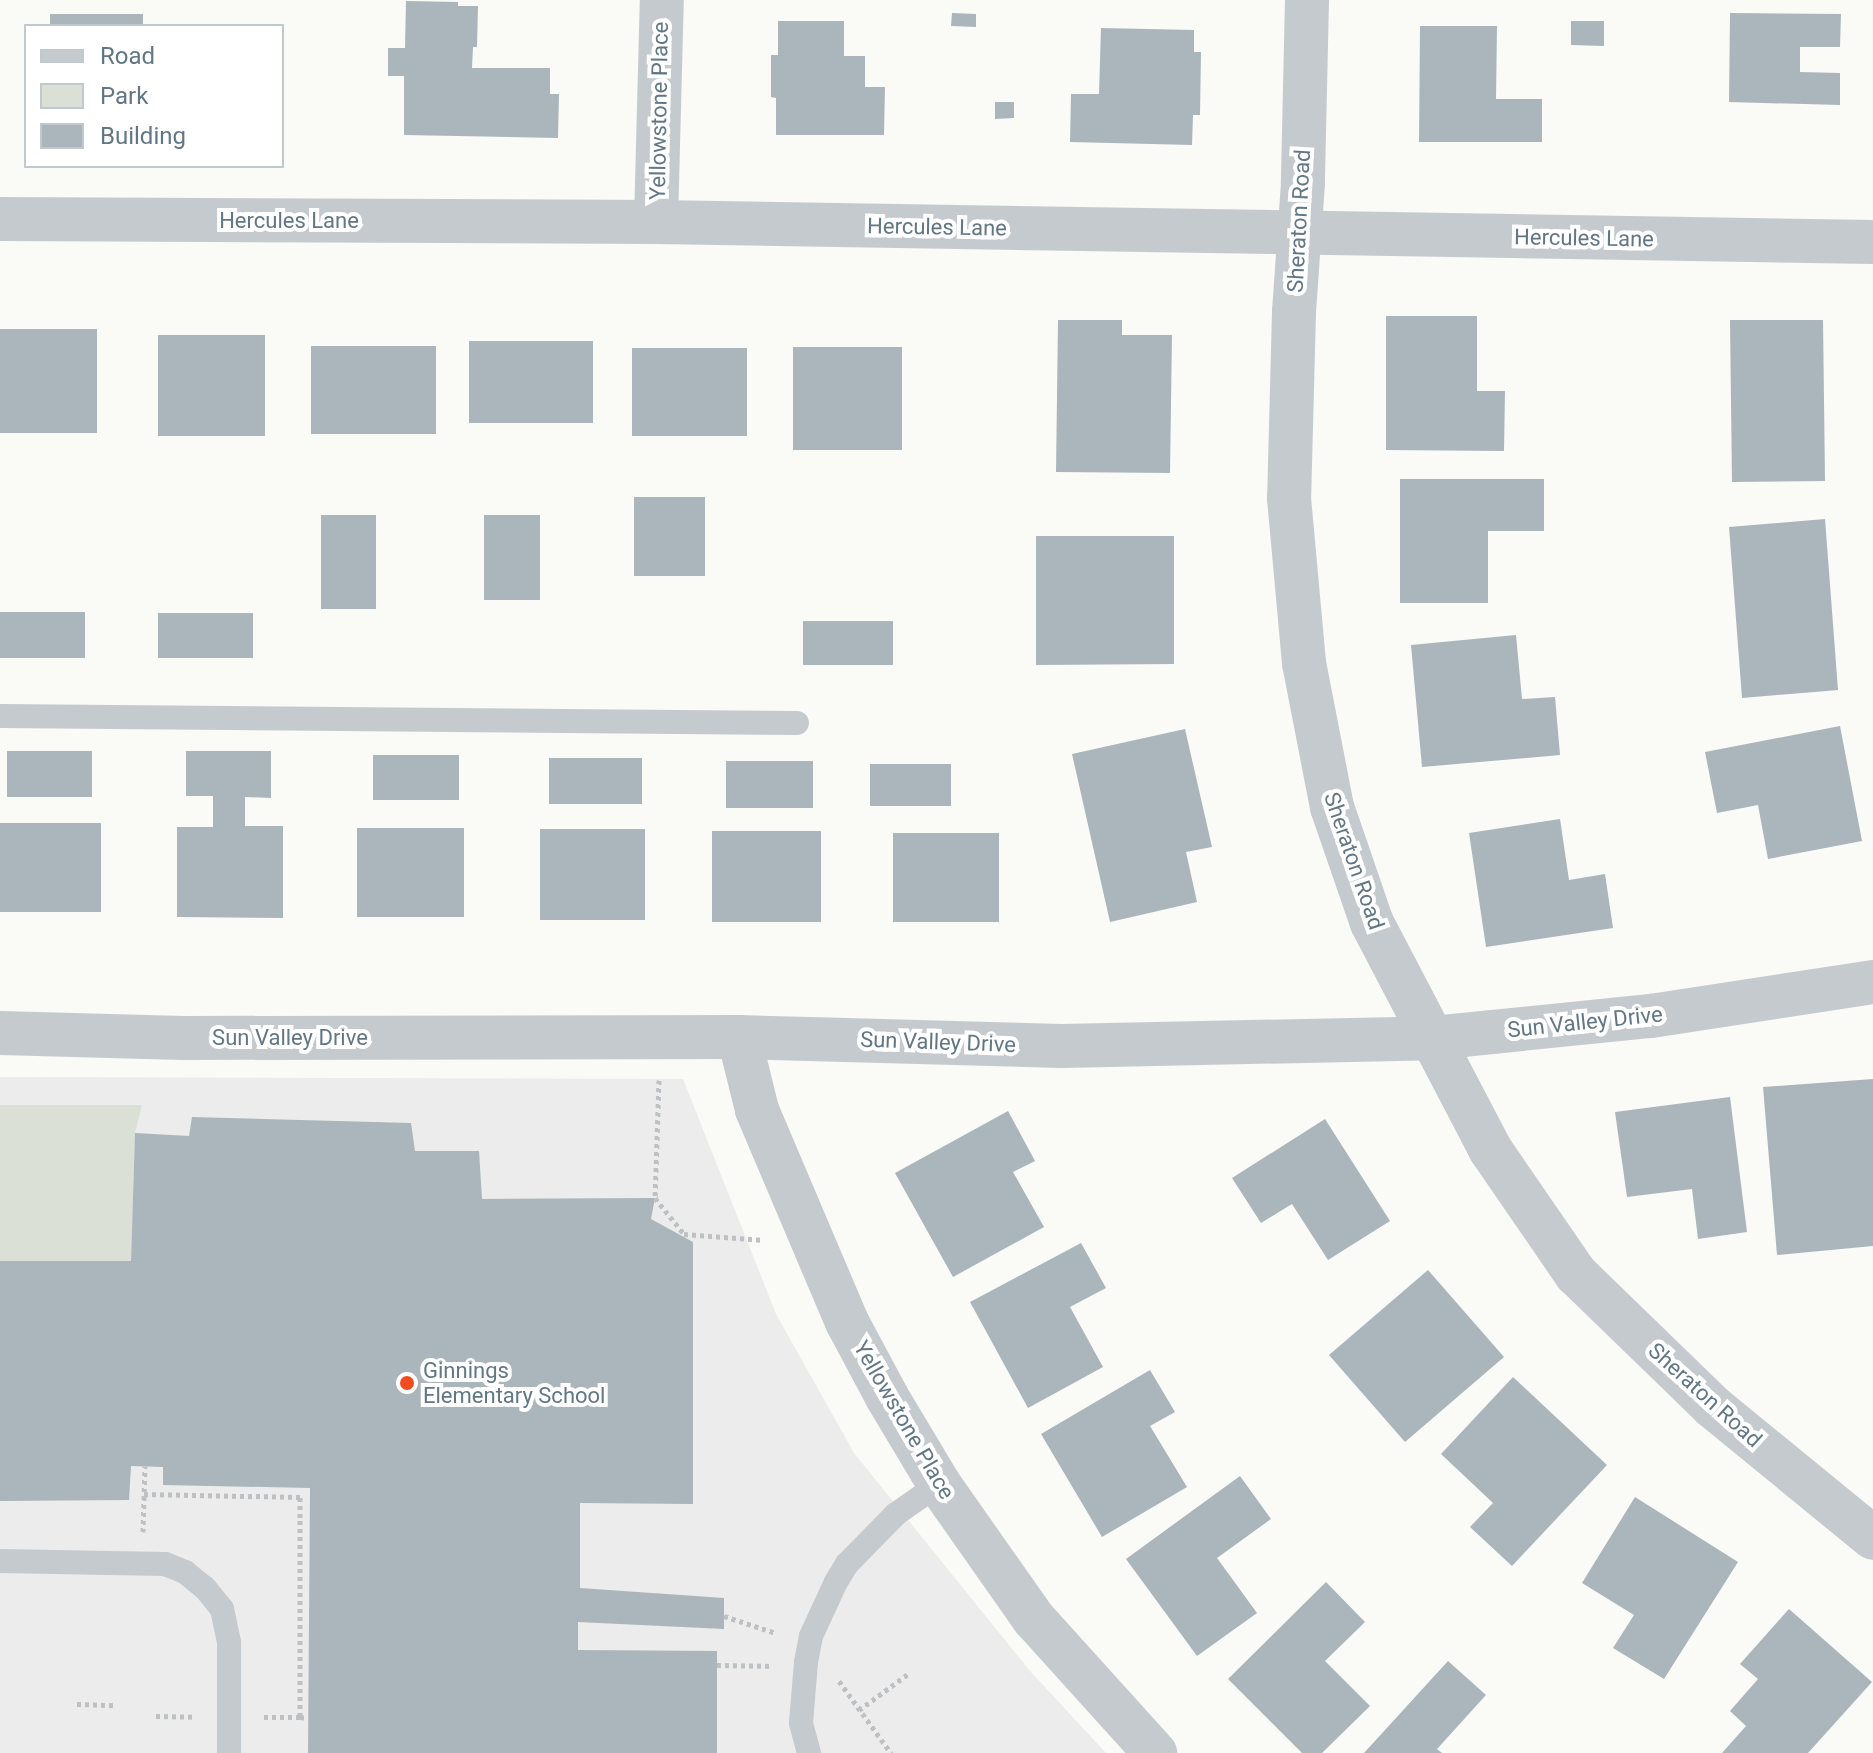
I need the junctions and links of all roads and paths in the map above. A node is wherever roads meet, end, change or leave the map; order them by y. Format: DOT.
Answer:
graph roads {
  1 [pos="662,0"];
  2 [pos="1307,0"];
  3 [pos="0,219"];
  4 [pos="656,222"];
  5 [pos="1301,234"];
  6 [pos="1873,242"];
  7 [pos="0,716"];
  8 [pos="797,723"];
  9 [pos="1873,982"];
  10 [pos="0,1033"];
  11 [pos="739,1037"];
  12 [pos="1433,1038"];
  13 [pos="659,1075"];
  14 [pos="764,1240"];
  15 [pos="145,1466"];
  16 [pos="939,1484"];
  17 [pos="144,1494"];
  18 [pos="143,1533"];
  19 [pos="1873,1538"];
  20 [pos="0,1561"];
  21 [pos="724,1616"];
  22 [pos="780,1635"];
  23 [pos="717,1665"];
  24 [pos="774,1666"];
  25 [pos="908,1674"];
  26 [pos="835,1676"];
  27 [pos="77,1704"];
  28 [pos="114,1705"];
  29 [pos="859,1710"];
  30 [pos="156,1716"];
  31 [pos="206,1717"];
  32 [pos="256,1717"];
  33 [pos="300,1717"];
  34 [pos="308,1718"];
  35 [pos="229,1753"];
  36 [pos="809,1753"];
  37 [pos="891,1753"];
  38 [pos="1155,1753"];
  1 -- 4 [label="street, Yellowstone Place"];
  2 -- 5 [label="street, Sheraton Road"];
  3 -- 4 [label="street, Hercules Lane"];
  4 -- 5 [label="street, Hercules Lane"];
  5 -- 6 [label="street, Hercules Lane"];
  5 -- 12 [label="street, Sheraton Road"];
  7 -- 8 [label="lane"];
  9 -- 12 [label="street, Sun Valley Drive"];
  10 -- 11 [label="street, Sun Valley Drive"];
  11 -- 12 [label="street, Sun Valley Drive"];
  11 -- 16 [label="street, Yellowstone Place"];
  12 -- 19 [label="street, Sheraton Road"];
  13 -- 14 [label="path"];
  15 -- 17 [label="path"];
  16 -- 36 [label="lane"];
  16 -- 38 [label="street, Yellowstone Place"];
  17 -- 18 [label="path"];
  17 -- 33 [label="path"];
  20 -- 35 [label="lane"];
  21 -- 22 [label="path"];
  23 -- 24 [label="path"];
  25 -- 29 [label="path"];
  26 -- 29 [label="path"];
  27 -- 28 [label="path"];
  29 -- 37 [label="path"];
  30 -- 31 [label="path"];
  32 -- 33 [label="path"];
  33 -- 34 [label="path"];
}
